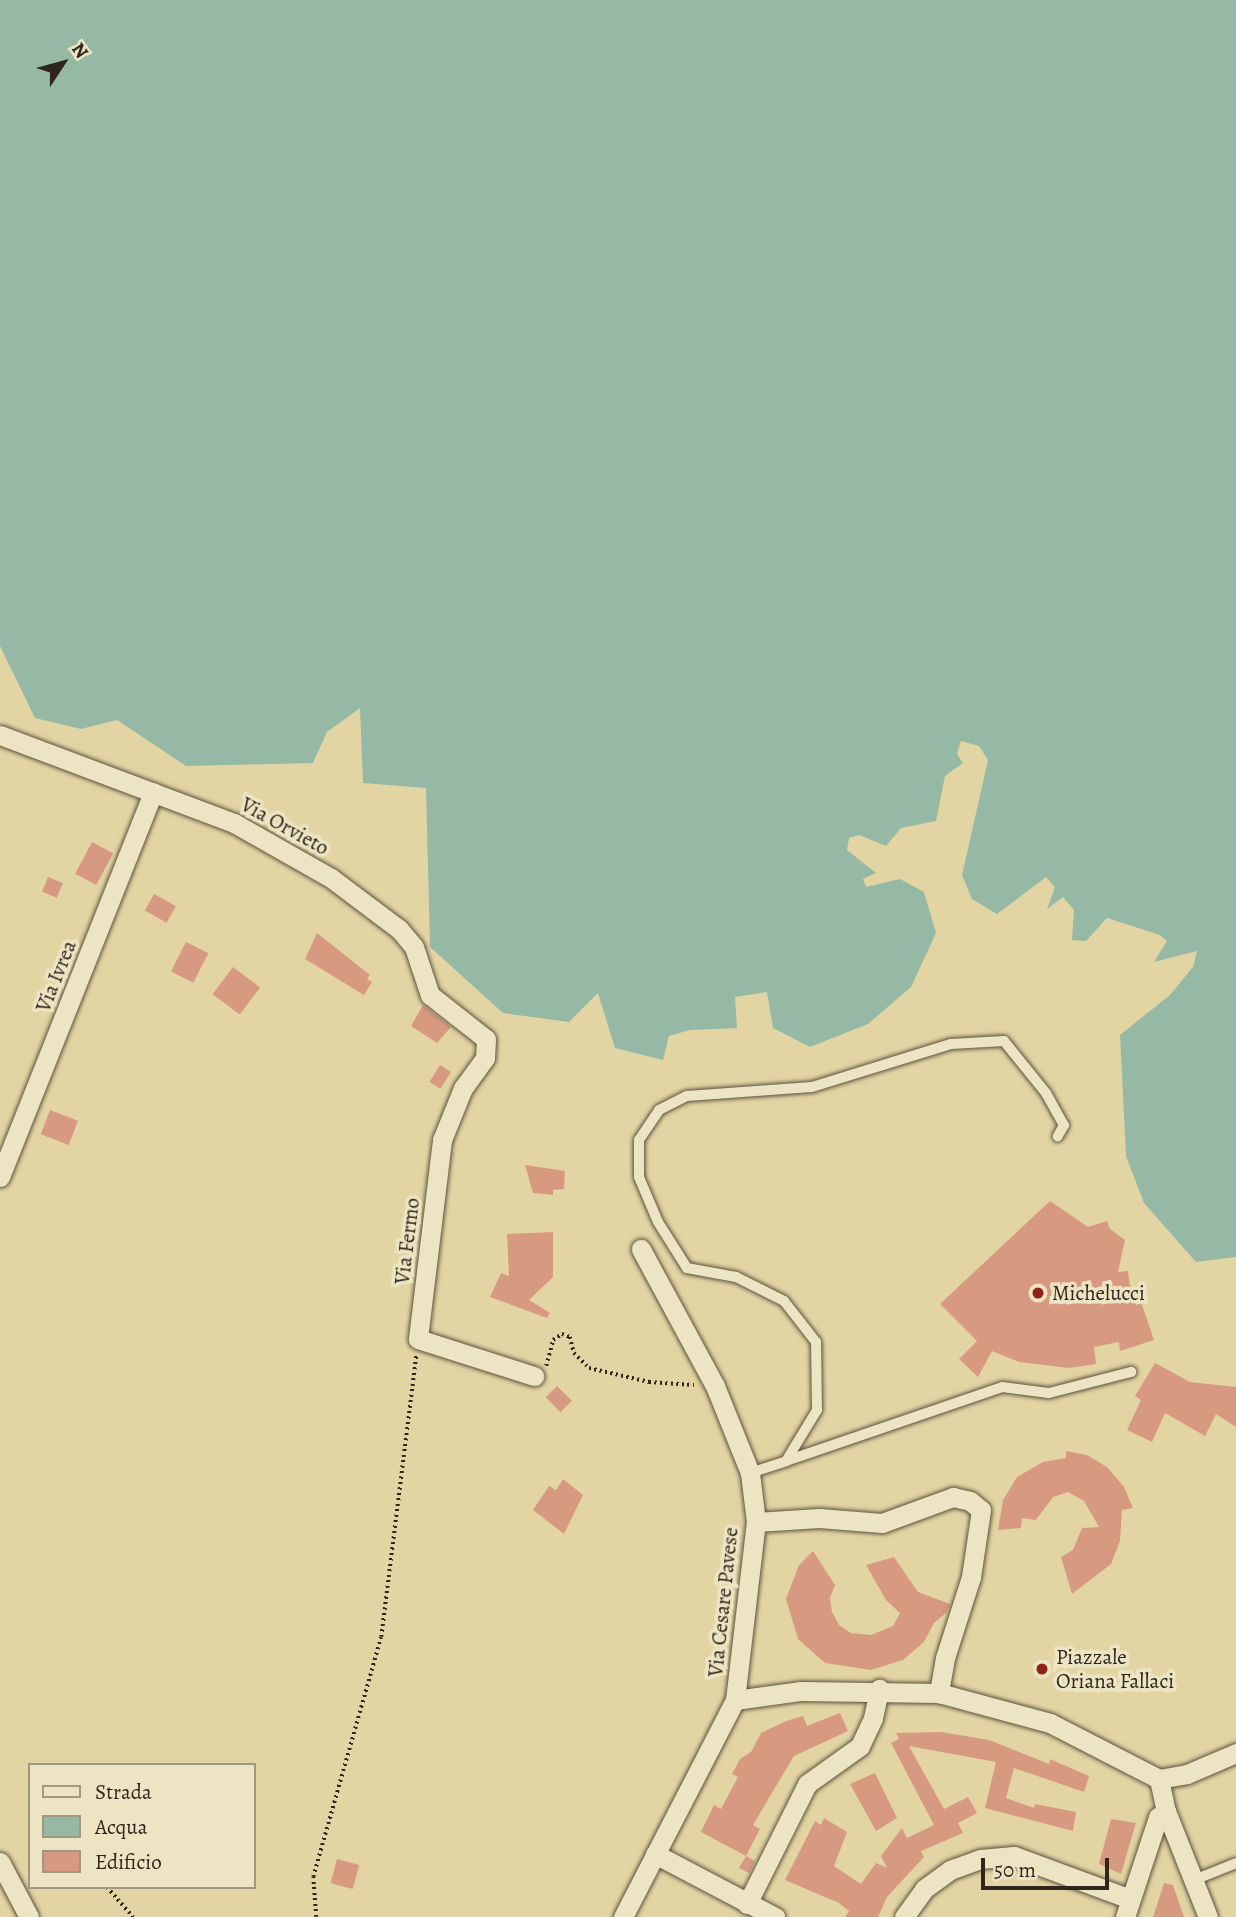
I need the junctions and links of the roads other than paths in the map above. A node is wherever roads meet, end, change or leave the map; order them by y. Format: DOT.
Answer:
graph roads {
  1 [pos="0,735"];
  2 [pos="153,792"];
  3 [pos="486,1039"];
  4 [pos="1058,1136"];
  5 [pos="0,1177"];
  6 [pos="641,1249"];
  7 [pos="1131,1372"];
  8 [pos="534,1376"];
  9 [pos="786,1461"];
  10 [pos="750,1473"];
  11 [pos="756,1522"];
  12 [pos="879,1689"];
  13 [pos="939,1693"];
  14 [pos="735,1700"];
  15 [pos="1236,1753"];
  16 [pos="1159,1779"];
  17 [pos="1166,1811"];
  18 [pos="655,1854"];
  19 [pos="0,1863"];
  20 [pos="1236,1863"];
  21 [pos="1194,1880"];
  22 [pos="747,1904"];
  23 [pos="1128,1908"];
  24 [pos="29,1917"];
  25 [pos="623,1917"];
  26 [pos="775,1917"];
  27 [pos="904,1917"];
  28 [pos="1208,1917"];
  1 -- 2 [label="street, Via Orvieto"];
  2 -- 3 [label="street, Via Orvieto"];
  2 -- 5 [label="street, Via Ivrea"];
  3 -- 8 [label="street, Via Fermo"];
  4 -- 9 [label="lane"];
  6 -- 10 [label="street, Via Cesare Pavese"];
  7 -- 9 [label="lane"];
  9 -- 10 [label="lane"];
  10 -- 11 [label="street, Via Cesare Pavese"];
  11 -- 13 [label="street"];
  11 -- 14 [label="street, Via Cesare Pavese"];
  12 -- 13 [label="street"];
  12 -- 14 [label="street"];
  12 -- 22 [label="street"];
  13 -- 16 [label="street"];
  14 -- 18 [label="street, Via Cesare Pavese"];
  15 -- 16 [label="street"];
  16 -- 17 [label="street"];
  17 -- 21 [label="street"];
  17 -- 23 [label="street"];
  18 -- 22 [label="street"];
  18 -- 25 [label="street, Via Cesare Pavese"];
  19 -- 24 [label="street"];
  20 -- 21 [label="lane"];
  21 -- 28 [label="street"];
  22 -- 26 [label="street"];
  23 -- 27 [label="street"];
}
